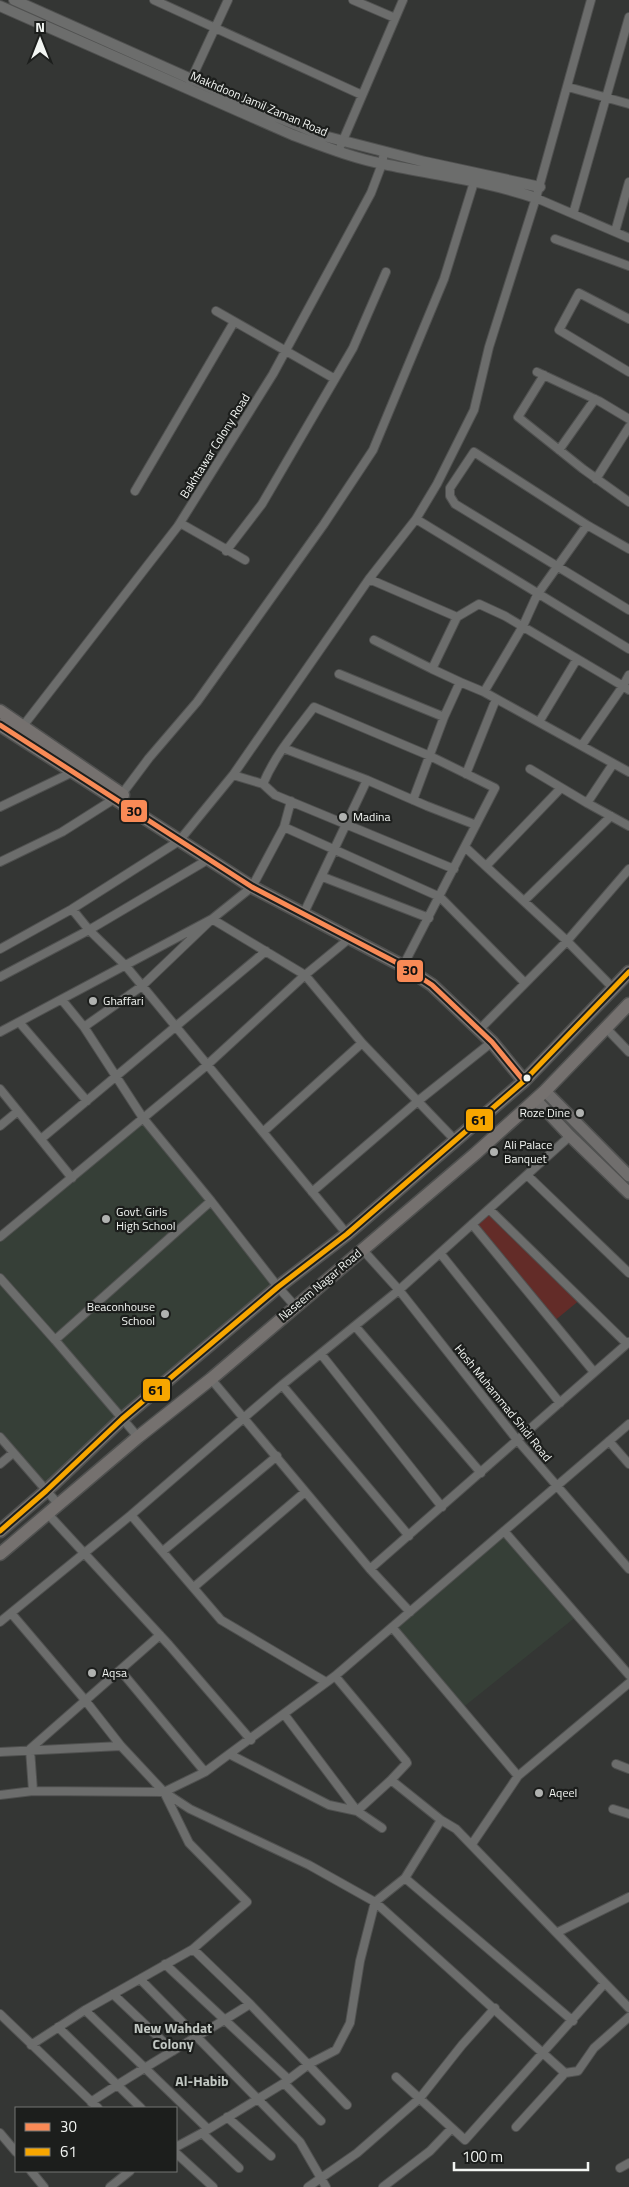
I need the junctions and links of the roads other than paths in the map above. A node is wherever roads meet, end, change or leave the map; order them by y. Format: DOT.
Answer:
graph roads {
  1 [pos="156,0"];
  2 [pos="228,0"];
  3 [pos="353,0"];
  4 [pos="403,0"];
  5 [pos="591,0"];
  6 [pos="19,1"];
  7 [pos="0,6"];
  8 [pos="629,17"];
  9 [pos="395,18"];
  10 [pos="50,22"];
  11 [pos="216,28"];
  12 [pos="190,83"];
  13 [pos="568,87"];
  14 [pos="362,95"];
  15 [pos="606,98"];
  16 [pos="629,104"];
  17 [pos="291,122"];
  18 [pos="287,133"];
  19 [pos="340,147"];
  20 [pos="384,152"];
  21 [pos="382,164"];
  22 [pos="474,182"];
  23 [pos="629,182"];
  24 [pos="540,187"];
  25 [pos="536,198"];
  26 [pos="573,214"];
  27 [pos="615,232"];
  28 [pos="629,238"];
  29 [pos="555,239"];
  30 [pos="629,266"];
  31 [pos="386,272"];
  32 [pos="216,311"];
  33 [pos="629,319"];
  34 [pos="234,322"];
  35 [pos="285,351"];
  36 [pos="629,372"];
  37 [pos="335,379"];
  38 [pos="595,399"];
  39 [pos="629,419"];
  40 [pos="629,427"];
  41 [pos="559,450"];
  42 [pos="596,479"];
  43 [pos="135,492"];
  44 [pos="629,502"];
  45 [pos="416,519"];
  46 [pos="180,523"];
  47 [pos="587,525"];
  48 [pos="629,549"];
  49 [pos="226,551"];
  50 [pos="245,560"];
  51 [pos="558,566"];
  52 [pos="369,579"];
  53 [pos="537,595"];
  54 [pos="629,610"];
  55 [pos="458,617"];
  56 [pos="523,626"];
  57 [pos="374,640"];
  58 [pos="629,649"];
  59 [pos="577,659"];
  60 [pos="432,669"];
  61 [pos="339,674"];
  62 [pos="629,675"];
  63 [pos="460,682"];
  64 [pos="626,688"];
  65 [pos="484,692"];
  66 [pos="496,699"];
  67 [pos="0,711"];
  68 [pos="444,717"];
  69 [pos="539,722"];
  70 [pos="0,725"];
  71 [pos="23,726"];
  72 [pos="582,745"];
  73 [pos="283,748"];
  74 [pos="430,756"];
  75 [pos="612,764"];
  76 [pos="530,769"];
  77 [pos="73,772"];
  78 [pos="629,772"];
  79 [pos="466,774"];
  80 [pos="233,775"];
  81 [pos="367,780"];
  82 [pos="263,784"];
  83 [pos="562,788"];
  84 [pos="118,796"];
  85 [pos="413,800"];
  86 [pos="291,801"];
  87 [pos="587,803"];
  88 [pos="0,807"];
  89 [pos="611,816"];
  90 [pos="346,824"];
  91 [pos="476,825"];
  92 [pos="629,826"];
  93 [pos="284,827"];
  94 [pos="179,841"];
  95 [pos="465,847"];
  96 [pos="334,850"];
  97 [pos="209,859"];
  98 [pos="0,862"];
  99 [pos="486,866"];
  100 [pos="454,869"];
  101 [pos="629,869"];
  102 [pos="323,877"];
  103 [pos="252,887"];
  104 [pos="440,897"];
  105 [pos="524,901"];
  106 [pos="72,908"];
  107 [pos="304,915"];
  108 [pos="429,918"];
  109 [pos="212,919"];
  110 [pos="90,930"];
  111 [pos="350,938"];
  112 [pos="567,941"];
  113 [pos="0,949"];
  114 [pos="266,951"];
  115 [pos="125,965"];
  116 [pos="403,966"];
  117 [pos="629,972"];
  118 [pos="305,975"];
  119 [pos="0,977"];
  120 [pos="524,982"];
  121 [pos="142,986"];
  122 [pos="613,988"];
  123 [pos="62,1000"];
  124 [pos="629,1004"];
  125 [pos="19,1022"];
  126 [pos="84,1027"];
  127 [pos="175,1027"];
  128 [pos="606,1028"];
  129 [pos="478,1031"];
  130 [pos="0,1032"];
  131 [pos="492,1042"];
  132 [pos="362,1043"];
  133 [pos="629,1052"];
  134 [pos="206,1066"];
  135 [pos="116,1076"];
  136 [pos="524,1081"];
  137 [pos="0,1089"];
  138 [pos="541,1095"];
  139 [pos="87,1101"];
  140 [pos="418,1101"];
  141 [pos="18,1111"];
  142 [pos="143,1118"];
  143 [pos="0,1126"];
  144 [pos="263,1132"];
  145 [pos="570,1136"];
  146 [pos="41,1139"];
  147 [pos="455,1140"];
  148 [pos="527,1175"];
  149 [pos="629,1176"];
  150 [pos="72,1178"];
  151 [pos="312,1192"];
  152 [pos="629,1192"];
  153 [pos="211,1201"];
  154 [pos="489,1209"];
  155 [pos="472,1224"];
  156 [pos="347,1234"];
  157 [pos="0,1237"];
  158 [pos="362,1249"];
  159 [pos="440,1253"];
  160 [pos="629,1273"];
  161 [pos="0,1278"];
  162 [pos="278,1288"];
  163 [pos="399,1290"];
  164 [pos="295,1306"];
  165 [pos="355,1326"];
  166 [pos="55,1340"];
  167 [pos="628,1342"];
  168 [pos="321,1354"];
  169 [pos="594,1372"];
  170 [pos="211,1379"];
  171 [pos="282,1385"];
  172 [pos="560,1403"];
  173 [pos="244,1418"];
  174 [pos="122,1419"];
  175 [pos="629,1424"];
  176 [pos="0,1437"];
  177 [pos="138,1437"];
  178 [pos="518,1441"];
  179 [pos="609,1441"];
  180 [pos="13,1452"];
  181 [pos="277,1456"];
  182 [pos="0,1464"];
  183 [pos="629,1464"];
  184 [pos="481,1473"];
  185 [pos="556,1486"];
  186 [pos="46,1492"];
  187 [pos="305,1492"];
  188 [pos="59,1505"];
  189 [pos="442,1507"];
  190 [pos="48,1514"];
  191 [pos="131,1515"];
  192 [pos="0,1531"];
  193 [pos="504,1531"];
  194 [pos="409,1536"];
  195 [pos="163,1551"];
  196 [pos="84,1553"];
  197 [pos="0,1554"];
  198 [pos="370,1569"];
  199 [pos="629,1569"];
  200 [pos="194,1588"];
  201 [pos="410,1612"];
  202 [pos="11,1613"];
  203 [pos="0,1622"];
  204 [pos="392,1627"];
  205 [pos="160,1635"];
  206 [pos="120,1670"];
  207 [pos="629,1675"];
  208 [pos="335,1676"];
  209 [pos="326,1682"];
  210 [pos="629,1683"];
  211 [pos="85,1700"];
  212 [pos="284,1714"];
  213 [pos="251,1740"];
  214 [pos="121,1746"];
  215 [pos="30,1750"];
  216 [pos="0,1752"];
  217 [pos="231,1755"];
  218 [pos="616,1764"];
  219 [pos="629,1769"];
  220 [pos="205,1772"];
  221 [pos="518,1776"];
  222 [pos="391,1780"];
  223 [pos="32,1791"];
  224 [pos="164,1792"];
  225 [pos="0,1795"];
  226 [pos="613,1809"];
  227 [pos="357,1811"];
  228 [pos="629,1814"];
  229 [pos="442,1820"];
  230 [pos="382,1828"];
  231 [pos="472,1844"];
  232 [pos="405,1878"];
  233 [pos="629,1897"];
  234 [pos="375,1902"];
  235 [pos="558,1932"];
  236 [pos="193,1949"];
  237 [pos="165,1964"];
  238 [pos="140,1979"];
  239 [pos="604,1984"];
  240 [pos="113,1994"];
  241 [pos="250,2004"];
  242 [pos="495,2008"];
  243 [pos="629,2008"];
  244 [pos="84,2010"];
  245 [pos="0,2014"];
  246 [pos="629,2017"];
  247 [pos="225,2020"];
  248 [pos="573,2021"];
  249 [pos="58,2027"];
  250 [pos="197,2036"];
  251 [pos="31,2045"];
  252 [pos="173,2051"];
  253 [pos="544,2053"];
  254 [pos="308,2064"];
  255 [pos="144,2067"];
  256 [pos="565,2073"];
  257 [pos="396,2077"];
  258 [pos="286,2081"];
  259 [pos="116,2085"];
  260 [pos="420,2098"];
  261 [pos="256,2099"];
  262 [pos="91,2102"];
  263 [pos="347,2104"];
  264 [pos="97,2107"];
  265 [pos="140,2107"];
  266 [pos="227,2117"];
  267 [pos="320,2121"];
  268 [pos="516,2127"];
  269 [pos="451,2129"];
  270 [pos="205,2131"];
  271 [pos="0,2133"];
  272 [pos="178,2146"];
  273 [pos="178,2148"];
  274 [pos="15,2151"];
  275 [pos="271,2156"];
  276 [pos="629,2163"];
  277 [pos="239,2168"];
  278 [pos="620,2168"];
  279 [pos="32,2172"];
  280 [pos="129,2172"];
  281 [pos="320,2178"];
  282 [pos="44,2187"];
  283 [pos="110,2187"];
  284 [pos="213,2187"];
  285 [pos="308,2187"];
  286 [pos="326,2187"];
  287 [pos="383,2187"];
  1 -- 11 [label="street"];
  2 -- 11 [label="street"];
  3 -- 9 [label="street"];
  4 -- 9 [label="street"];
  5 -- 13 [label="street"];
  6 -- 10 [label="street, Makhdoon Jamil Zaman Road"];
  7 -- 10 [label="street, Makhdoon Jamil Zaman Road"];
  8 -- 15 [label="street"];
  9 -- 14 [label="street"];
  10 -- 12 [label="street, Makhdoon Jamil Zaman Road"];
  11 -- 12 [label="street"];
  11 -- 14 [label="street"];
  12 -- 17 [label="street, Makhdoon Jamil Zaman Road"];
  12 -- 18 [label="street, Makhdoon Jamil Zaman Road"];
  13 -- 15 [label="street"];
  13 -- 24 [label="street"];
  14 -- 19 [label="street"];
  15 -- 16 [label="street"];
  15 -- 26 [label="street"];
  17 -- 18 [label="street"];
  17 -- 19 [label="street, Makhdoon Jamil Zaman Road"];
  18 -- 19 [label="street, Makhdoon Jamil Zaman Road"];
  19 -- 20 [label="street, Makhdoon Jamil Zaman Road"];
  19 -- 21 [label="street, Makhdoon Jamil Zaman Road"];
  20 -- 21 [label="street, Bakhtawar Colony Road"];
  20 -- 24 [label="street, Makhdoon Jamil Zaman Road"];
  21 -- 22 [label="street, Makhdoon Jamil Zaman Road"];
  21 -- 35 [label="street, Bakhtawar Colony Road"];
  22 -- 25 [label="street, Makhdoon Jamil Zaman Road"];
  22 -- 84 [label="street"];
  23 -- 27 [label="street"];
  24 -- 25 [label="street"];
  25 -- 26 [label="street, Makhdoon Jamil Zaman Road"];
  25 -- 45 [label="street"];
  26 -- 27 [label="street, Makhdoon Jamil Zaman Road"];
  27 -- 28 [label="street, Makhdoon Jamil Zaman Road"];
  29 -- 30 [label="street"];
  31 -- 37 [label="street"];
  32 -- 34 [label="street"];
  33 -- 36 [label="street"];
  34 -- 35 [label="street"];
  34 -- 43 [label="street"];
  35 -- 37 [label="street"];
  35 -- 46 [label="street, Bakhtawar Colony Road"];
  37 -- 49 [label="street"];
  38 -- 39 [label="street"];
  38 -- 41 [label="street"];
  38 -- 41 [label="street"];
  40 -- 42 [label="street"];
  41 -- 42 [label="street"];
  42 -- 44 [label="street"];
  45 -- 52 [label="street"];
  45 -- 53 [label="street"];
  46 -- 49 [label="street"];
  46 -- 71 [label="street, Bakhtawar Colony Road"];
  47 -- 48 [label="street"];
  47 -- 51 [label="street"];
  47 -- 51 [label="street"];
  49 -- 50 [label="street"];
  51 -- 53 [label="street"];
  51 -- 54 [label="street"];
  52 -- 55 [label="street"];
  52 -- 80 [label="street"];
  53 -- 56 [label="street"];
  53 -- 58 [label="street"];
  55 -- 56 [label="street"];
  55 -- 60 [label="street"];
  56 -- 59 [label="street"];
  56 -- 65 [label="street"];
  57 -- 60 [label="street"];
  59 -- 64 [label="street"];
  59 -- 69 [label="street"];
  60 -- 63 [label="street"];
  61 -- 68 [label="street"];
  62 -- 64 [label="street"];
  63 -- 65 [label="street"];
  63 -- 68 [label="street"];
  64 -- 72 [label="street"];
  65 -- 66 [label="street"];
  66 -- 69 [label="street"];
  66 -- 79 [label="street"];
  67 -- 71 [label="main road"];
  68 -- 74 [label="street"];
  69 -- 72 [label="street"];
  70 -- 77 [label="main road"];
  71 -- 84 [label="main road"];
  72 -- 75 [label="street"];
  73 -- 74 [label="street"];
  73 -- 81 [label="street"];
  73 -- 82 [label="street"];
  74 -- 79 [label="street"];
  74 -- 85 [label="street"];
  75 -- 78 [label="street"];
  75 -- 87 [label="street"];
  76 -- 83 [label="street"];
  77 -- 84 [label="main road"];
  77 -- 88 [label="street"];
  79 -- 91 [label="street"];
  80 -- 82 [label="street"];
  80 -- 94 [label="street"];
  81 -- 85 [label="street"];
  81 -- 90 [label="street"];
  82 -- 86 [label="street"];
  83 -- 87 [label="street"];
  83 -- 99 [label="street"];
  84 -- 94 [label="main road"];
  84 -- 98 [label="street"];
  85 -- 91 [label="street"];
  86 -- 90 [label="street"];
  86 -- 93 [label="street"];
  87 -- 89 [label="street"];
  89 -- 92 [label="street"];
  89 -- 105 [label="street"];
  90 -- 96 [label="street"];
  90 -- 100 [label="street"];
  91 -- 95 [label="street"];
  93 -- 96 [label="street"];
  93 -- 103 [label="street"];
  94 -- 97 [label="main road"];
  94 -- 106 [label="street"];
  95 -- 99 [label="street"];
  95 -- 100 [label="street"];
  96 -- 102 [label="street"];
  96 -- 104 [label="street"];
  97 -- 103 [label="main road"];
  97 -- 110 [label="street"];
  99 -- 105 [label="street"];
  100 -- 104 [label="street"];
  101 -- 112 [label="street"];
  102 -- 107 [label="street"];
  102 -- 108 [label="street"];
  103 -- 107 [label="main road"];
  103 -- 109 [label="street"];
  104 -- 108 [label="street"];
  104 -- 120 [label="street"];
  105 -- 112 [label="street"];
  106 -- 110 [label="street"];
  106 -- 113 [label="street"];
  107 -- 111 [label="main road"];
  108 -- 116 [label="street"];
  109 -- 114 [label="street"];
  109 -- 115 [label="street"];
  109 -- 121 [label="street"];
  110 -- 115 [label="street"];
  110 -- 119 [label="street"];
  111 -- 116 [label="main road"];
  111 -- 118 [label="street"];
  112 -- 120 [label="street"];
  112 -- 122 [label="street"];
  114 -- 118 [label="street"];
  114 -- 127 [label="street"];
  115 -- 121 [label="street"];
  115 -- 123 [label="street"];
  116 -- 129 [label="main road"];
  117 -- 122 [label="main road, Naseem Nagar Road"];
  118 -- 132 [label="street"];
  118 -- 134 [label="street"];
  120 -- 129 [label="street"];
  121 -- 126 [label="street"];
  121 -- 127 [label="street"];
  122 -- 136 [label="main road, Naseem Nagar Road"];
  123 -- 125 [label="street"];
  123 -- 126 [label="street"];
  124 -- 128 [label="main road, Naseem Nagar Road"];
  125 -- 130 [label="street"];
  125 -- 139 [label="street"];
  126 -- 135 [label="street"];
  127 -- 134 [label="street"];
  127 -- 135 [label="street"];
  128 -- 133 [label="street"];
  128 -- 138 [label="main road, Naseem Nagar Road"];
  129 -- 131 [label="main road"];
  131 -- 136 [label="main road"];
  131 -- 140 [label="street"];
  132 -- 140 [label="street"];
  132 -- 144 [label="street"];
  134 -- 142 [label="street"];
  134 -- 144 [label="street"];
  135 -- 139 [label="street"];
  135 -- 142 [label="street"];
  136 -- 147 [label="main road, Naseem Nagar Road"];
  137 -- 141 [label="street"];
  138 -- 145 [label="main road"];
  138 -- 149 [label="main road"];
  138 -- 158 [label="main road, Naseem Nagar Road"];
  139 -- 146 [label="street"];
  140 -- 147 [label="street"];
  140 -- 151 [label="street"];
  141 -- 143 [label="street"];
  141 -- 146 [label="street"];
  142 -- 150 [label="street"];
  142 -- 153 [label="street"];
  144 -- 151 [label="street"];
  145 -- 148 [label="street"];
  145 -- 152 [label="main road"];
  146 -- 150 [label="street"];
  147 -- 156 [label="main road, Naseem Nagar Road"];
  148 -- 154 [label="street"];
  148 -- 160 [label="street"];
  150 -- 157 [label="street"];
  151 -- 156 [label="street"];
  153 -- 162 [label="street"];
  153 -- 166 [label="street"];
  154 -- 155 [label="street"];
  154 -- 167 [label="street"];
  155 -- 159 [label="street"];
  155 -- 169 [label="street"];
  156 -- 158 [label="main road"];
  156 -- 162 [label="main road, Naseem Nagar Road"];
  158 -- 163 [label="street, Hosh Muhammad Shidi Road"];
  158 -- 164 [label="main road, Naseem Nagar Road"];
  159 -- 163 [label="street"];
  159 -- 172 [label="street"];
  161 -- 166 [label="street"];
  162 -- 164 [label="street"];
  162 -- 174 [label="main road, Naseem Nagar Road"];
  163 -- 165 [label="street"];
  163 -- 178 [label="street, Hosh Muhammad Shidi Road"];
  164 -- 170 [label="main road, Naseem Nagar Road"];
  165 -- 168 [label="street"];
  165 -- 184 [label="street"];
  166 -- 174 [label="street"];
  167 -- 169 [label="street"];
  168 -- 171 [label="street"];
  168 -- 189 [label="street"];
  169 -- 172 [label="street"];
  170 -- 173 [label="street"];
  170 -- 177 [label="main road, Naseem Nagar Road"];
  171 -- 173 [label="street"];
  171 -- 194 [label="street"];
  172 -- 178 [label="street"];
  173 -- 181 [label="street"];
  173 -- 191 [label="street"];
  174 -- 177 [label="street"];
  174 -- 186 [label="main road, Naseem Nagar Road"];
  175 -- 179 [label="street"];
  176 -- 180 [label="street"];
  177 -- 188 [label="main road, Naseem Nagar Road"];
  178 -- 184 [label="street"];
  178 -- 185 [label="street, Hosh Muhammad Shidi Road"];
  179 -- 183 [label="street"];
  179 -- 185 [label="street"];
  180 -- 182 [label="street"];
  180 -- 186 [label="street"];
  181 -- 187 [label="street"];
  181 -- 195 [label="street"];
  184 -- 189 [label="street"];
  185 -- 193 [label="street"];
  185 -- 199 [label="street, Hosh Muhammad Shidi Road"];
  186 -- 188 [label="street"];
  186 -- 192 [label="main road, Naseem Nagar Road"];
  187 -- 198 [label="street"];
  187 -- 200 [label="street"];
  188 -- 190 [label="main road, Naseem Nagar Road"];
  189 -- 194 [label="street"];
  190 -- 196 [label="street"];
  190 -- 197 [label="main road, Naseem Nagar Road"];
  191 -- 195 [label="street"];
  191 -- 196 [label="street"];
  193 -- 201 [label="street"];
  193 -- 207 [label="street"];
  194 -- 198 [label="street"];
  195 -- 200 [label="street"];
  196 -- 202 [label="street"];
  196 -- 205 [label="street"];
  198 -- 201 [label="street"];
  200 -- 209 [label="street"];
  201 -- 204 [label="street"];
  202 -- 203 [label="street"];
  202 -- 211 [label="street"];
  204 -- 208 [label="street"];
  204 -- 221 [label="street"];
  205 -- 206 [label="street"];
  205 -- 213 [label="street"];
  206 -- 211 [label="street"];
  206 -- 220 [label="street"];
  208 -- 209 [label="street"];
  208 -- 222 [label="street"];
  209 -- 212 [label="street"];
  210 -- 221 [label="street"];
  211 -- 214 [label="street"];
  211 -- 215 [label="street"];
  212 -- 213 [label="street"];
  212 -- 227 [label="street"];
  213 -- 217 [label="street"];
  214 -- 215 [label="street"];
  214 -- 224 [label="street"];
  215 -- 216 [label="street"];
  215 -- 223 [label="street"];
  217 -- 220 [label="street"];
  217 -- 227 [label="street"];
  218 -- 219 [label="street"];
  220 -- 224 [label="street"];
  221 -- 231 [label="street"];
  222 -- 227 [label="street"];
  222 -- 229 [label="street"];
  223 -- 224 [label="street"];
  223 -- 225 [label="street"];
  224 -- 234 [label="street"];
  224 -- 236 [label="street"];
  226 -- 228 [label="street"];
  227 -- 230 [label="street"];
  229 -- 231 [label="street"];
  229 -- 232 [label="street"];
  231 -- 235 [label="street"];
  232 -- 234 [label="street"];
  232 -- 248 [label="street"];
  233 -- 235 [label="street"];
  234 -- 242 [label="street"];
  234 -- 254 [label="street"];
  235 -- 239 [label="street"];
  236 -- 237 [label="street"];
  236 -- 241 [label="street"];
  237 -- 238 [label="street"];
  237 -- 247 [label="street"];
  238 -- 240 [label="street"];
  238 -- 250 [label="street"];
  239 -- 243 [label="street"];
  239 -- 248 [label="street"];
  240 -- 244 [label="street"];
  240 -- 252 [label="street"];
  241 -- 247 [label="street"];
  241 -- 254 [label="street"];
  242 -- 253 [label="street"];
  242 -- 260 [label="street"];
  244 -- 249 [label="street"];
  244 -- 255 [label="street"];
  245 -- 251 [label="street"];
  246 -- 256 [label="street"];
  247 -- 250 [label="street"];
  247 -- 258 [label="street"];
  248 -- 253 [label="street"];
  249 -- 251 [label="street"];
  249 -- 259 [label="street"];
  250 -- 252 [label="street"];
  250 -- 261 [label="street"];
  251 -- 262 [label="street"];
  252 -- 255 [label="street"];
  253 -- 256 [label="street"];
  253 -- 269 [label="street"];
  254 -- 258 [label="street"];
  254 -- 263 [label="street"];
  255 -- 259 [label="street"];
  255 -- 270 [label="street"];
  256 -- 268 [label="street"];
  257 -- 260 [label="street"];
  258 -- 261 [label="street"];
  258 -- 267 [label="street"];
  259 -- 262 [label="street"];
  259 -- 265 [label="street"];
  260 -- 269 [label="street"];
  260 -- 281 [label="street"];
  261 -- 266 [label="street"];
  261 -- 281 [label="street"];
  262 -- 264 [label="street"];
  266 -- 270 [label="street"];
  266 -- 275 [label="street"];
  269 -- 287 [label="street"];
  270 -- 272 [label="street"];
  270 -- 277 [label="street"];
  271 -- 274 [label="street"];
  273 -- 284 [label="street"];
  276 -- 278 [label="street"];
  279 -- 282 [label="street"];
  280 -- 283 [label="street"];
  281 -- 285 [label="street"];
  281 -- 286 [label="street"];
}
